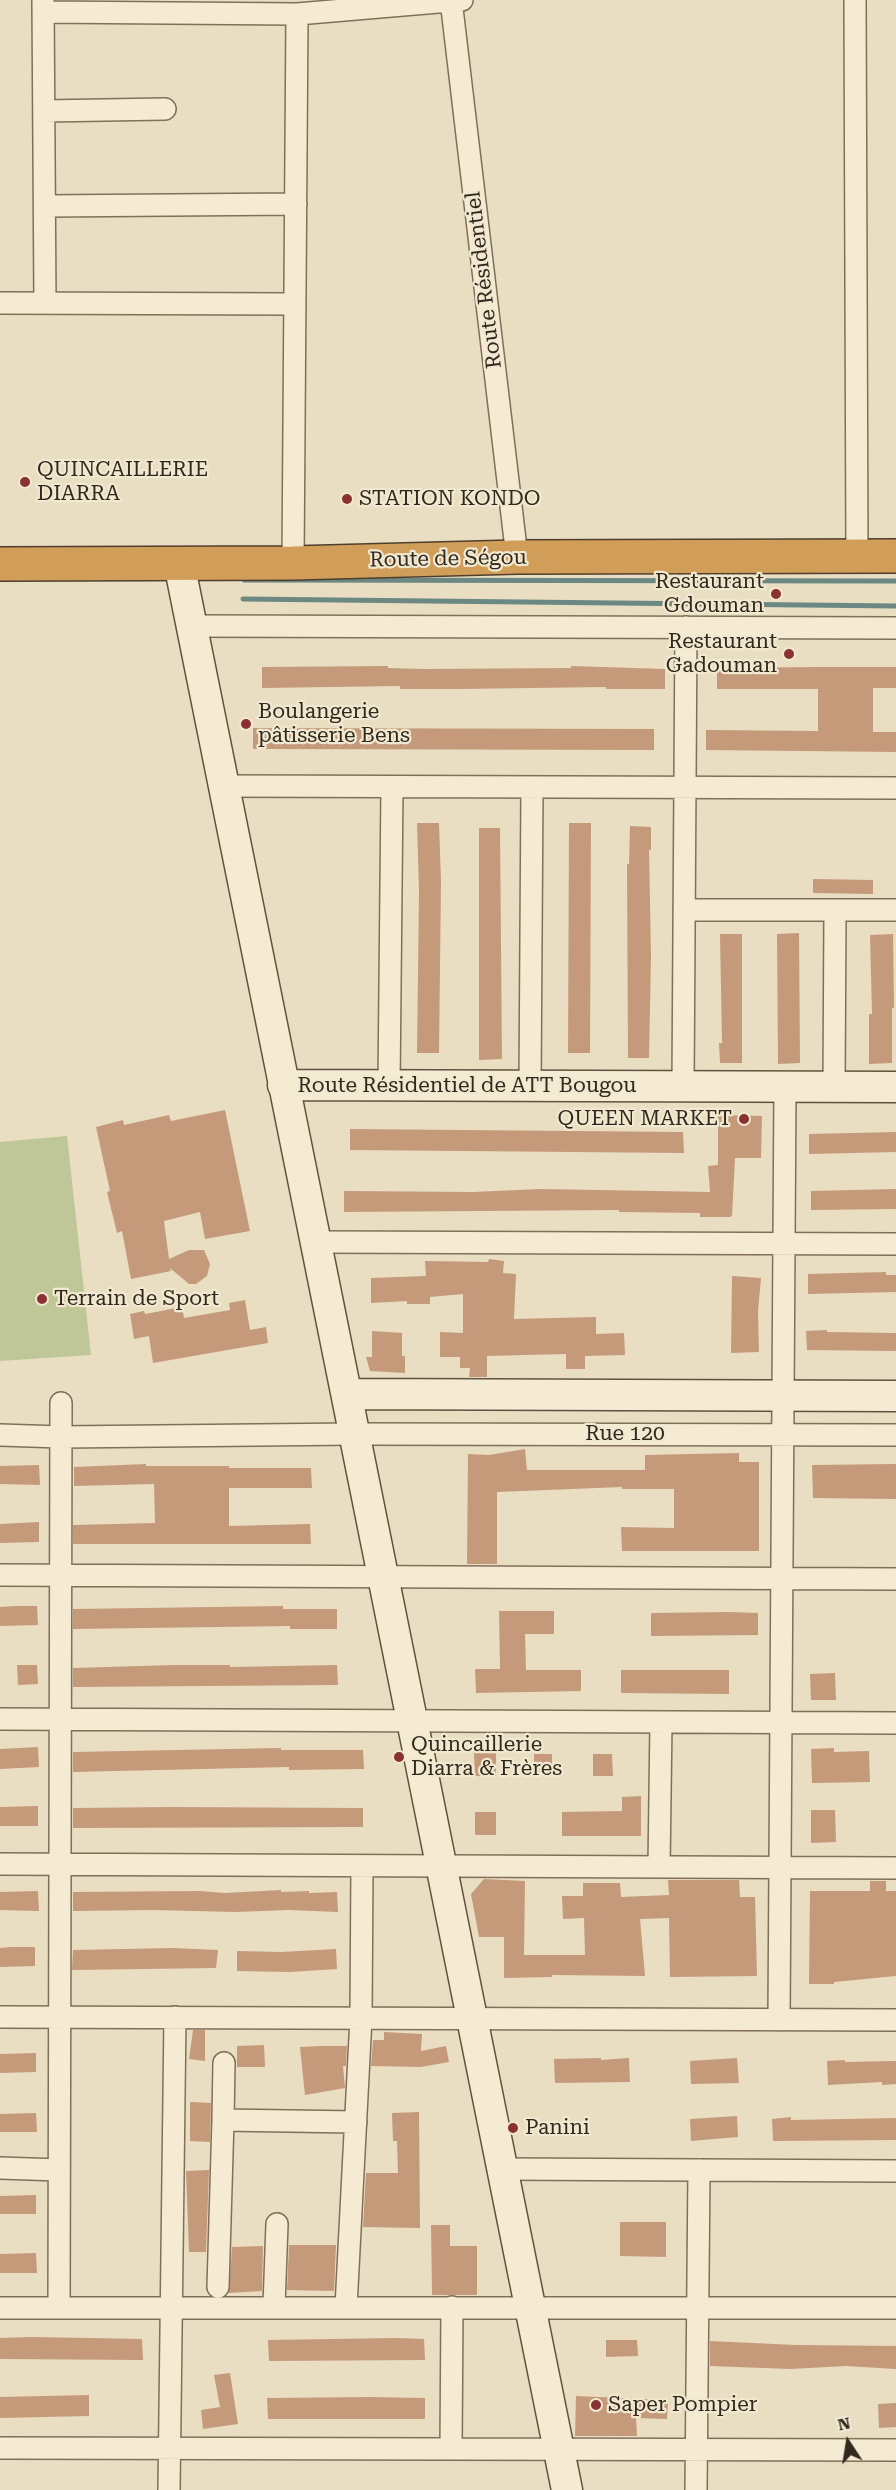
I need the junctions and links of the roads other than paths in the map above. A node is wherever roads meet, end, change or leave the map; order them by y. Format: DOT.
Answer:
graph roads {
  1 [pos="855,0"];
  2 [pos="455,1"];
  3 [pos="44,6"];
  4 [pos="297,14"];
  5 [pos="165,109"];
  6 [pos="44,111"];
  7 [pos="296,204"];
  8 [pos="45,206"];
  9 [pos="0,303"];
  10 [pos="45,303"];
  11 [pos="295,304"];
  12 [pos="857,556"];
  13 [pos="896,556"];
  14 [pos="517,557"];
  15 [pos="178,563"];
  16 [pos="293,563"];
  17 [pos="0,564"];
  18 [pos="191,626"];
  19 [pos="686,627"];
  20 [pos="896,628"];
  21 [pos="223,786"];
  22 [pos="392,787"];
  23 [pos="532,787"];
  24 [pos="685,788"];
  25 [pos="896,788"];
  26 [pos="684,910"];
  27 [pos="835,910"];
  28 [pos="896,910"];
  29 [pos="283,1085"];
  30 [pos="388,1085"];
  31 [pos="530,1086"];
  32 [pos="683,1086"];
  33 [pos="785,1086"];
  34 [pos="834,1087"];
  35 [pos="896,1087"];
  36 [pos="315,1242"];
  37 [pos="784,1243"];
  38 [pos="896,1244"];
  39 [pos="347,1394"];
  40 [pos="782,1396"];
  41 [pos="896,1396"];
  42 [pos="61,1404"];
  43 [pos="354,1434"];
  44 [pos="783,1434"];
  45 [pos="0,1435"];
  46 [pos="896,1435"];
  47 [pos="61,1437"];
  48 [pos="0,1575"];
  49 [pos="61,1575"];
  50 [pos="383,1577"];
  51 [pos="782,1578"];
  52 [pos="896,1579"];
  53 [pos="0,1719"];
  54 [pos="60,1719"];
  55 [pos="412,1721"];
  56 [pos="660,1722"];
  57 [pos="781,1722"];
  58 [pos="896,1723"];
  59 [pos="0,1864"];
  60 [pos="60,1865"];
  61 [pos="362,1866"];
  62 [pos="440,1867"];
  63 [pos="659,1867"];
  64 [pos="780,1867"];
  65 [pos="896,1868"];
  66 [pos="0,2016"];
  67 [pos="60,2017"];
  68 [pos="175,2017"];
  69 [pos="361,2018"];
  70 [pos="470,2019"];
  71 [pos="779,2020"];
  72 [pos="896,2020"];
  73 [pos="224,2063"];
  74 [pos="223,2120"];
  75 [pos="356,2122"];
  76 [pos="0,2168"];
  77 [pos="501,2169"];
  78 [pos="59,2170"];
  79 [pos="699,2170"];
  80 [pos="896,2170"];
  81 [pos="277,2224"];
  82 [pos="218,2287"];
  83 [pos="59,2307"];
  84 [pos="171,2307"];
  85 [pos="274,2307"];
  86 [pos="346,2307"];
  87 [pos="452,2307"];
  88 [pos="530,2307"];
  89 [pos="0,2308"];
  90 [pos="698,2308"];
  91 [pos="896,2308"];
  92 [pos="0,2448"];
  93 [pos="169,2448"];
  94 [pos="451,2449"];
  95 [pos="558,2449"];
  96 [pos="696,2450"];
  97 [pos="896,2450"];
  98 [pos="169,2490"];
  99 [pos="567,2490"];
  100 [pos="696,2490"];
  1 -- 12 [label="street"];
  2 -- 4 [label="street"];
  2 -- 14 [label="street, Route Résidentiel"];
  3 -- 4 [label="street"];
  3 -- 6 [label="street"];
  4 -- 7 [label="street"];
  5 -- 6 [label="street"];
  6 -- 8 [label="street"];
  7 -- 8 [label="street"];
  7 -- 11 [label="street"];
  8 -- 10 [label="street"];
  9 -- 10 [label="street"];
  10 -- 11 [label="street"];
  11 -- 16 [label="street"];
  12 -- 13 [label="highway, Route de Ségou"];
  12 -- 14 [label="highway, Route de Ségou"];
  14 -- 16 [label="highway, Route de Ségou"];
  15 -- 16 [label="highway, Route de Ségou"];
  15 -- 17 [label="highway, Route de Ségou"];
  15 -- 18 [label="street, Route Résidentiel de ATT Bougou"];
  18 -- 19 [label="street"];
  18 -- 21 [label="street, Route Résidentiel de ATT Bougou"];
  19 -- 20 [label="street"];
  19 -- 24 [label="street"];
  21 -- 22 [label="street"];
  21 -- 29 [label="street, Route Résidentiel de ATT Bougou"];
  22 -- 23 [label="street"];
  22 -- 30 [label="street"];
  23 -- 24 [label="street"];
  23 -- 31 [label="street"];
  24 -- 25 [label="street"];
  24 -- 26 [label="street"];
  26 -- 27 [label="street"];
  26 -- 32 [label="street"];
  27 -- 28 [label="street"];
  27 -- 34 [label="street"];
  29 -- 30 [label="street, Route Résidentiel de ATT Bougou"];
  29 -- 36 [label="street"];
  30 -- 31 [label="street, Route Résidentiel de ATT Bougou"];
  31 -- 32 [label="street, Route Résidentiel de ATT Bougou"];
  32 -- 33 [label="street, Route Résidentiel de ATT Bougou"];
  33 -- 34 [label="street, Route Résidentiel de ATT Bougou"];
  33 -- 37 [label="street"];
  34 -- 35 [label="street, Route Résidentiel de ATT Bougou"];
  36 -- 37 [label="street"];
  36 -- 39 [label="street"];
  37 -- 38 [label="street"];
  37 -- 40 [label="street"];
  39 -- 40 [label="street"];
  39 -- 43 [label="street"];
  40 -- 41 [label="street"];
  40 -- 44 [label="street"];
  42 -- 47 [label="street"];
  43 -- 44 [label="street, Rue 120"];
  43 -- 47 [label="street, Rue 120"];
  43 -- 50 [label="street"];
  44 -- 46 [label="street, Rue 120"];
  44 -- 51 [label="street"];
  45 -- 47 [label="street, Rue 120"];
  47 -- 49 [label="street"];
  48 -- 49 [label="street"];
  49 -- 50 [label="street"];
  49 -- 54 [label="street"];
  50 -- 51 [label="street"];
  50 -- 55 [label="street"];
  51 -- 52 [label="street"];
  51 -- 57 [label="street"];
  53 -- 54 [label="street"];
  54 -- 55 [label="street"];
  54 -- 60 [label="street"];
  55 -- 56 [label="street"];
  55 -- 62 [label="street"];
  56 -- 57 [label="street"];
  56 -- 63 [label="street"];
  57 -- 58 [label="street"];
  57 -- 64 [label="street"];
  59 -- 60 [label="street"];
  60 -- 61 [label="street"];
  60 -- 67 [label="street"];
  61 -- 62 [label="street"];
  61 -- 69 [label="street"];
  62 -- 63 [label="street"];
  62 -- 70 [label="street"];
  63 -- 64 [label="street"];
  64 -- 65 [label="street"];
  64 -- 71 [label="street"];
  66 -- 67 [label="street"];
  67 -- 68 [label="street"];
  67 -- 78 [label="street"];
  68 -- 69 [label="street"];
  68 -- 84 [label="street"];
  69 -- 70 [label="street"];
  69 -- 75 [label="street"];
  70 -- 71 [label="street"];
  70 -- 77 [label="street"];
  71 -- 72 [label="street"];
  73 -- 74 [label="street"];
  74 -- 75 [label="street"];
  74 -- 82 [label="street"];
  75 -- 86 [label="street"];
  76 -- 78 [label="street"];
  77 -- 79 [label="street"];
  77 -- 88 [label="street"];
  78 -- 83 [label="street"];
  79 -- 80 [label="street"];
  79 -- 90 [label="street"];
  81 -- 85 [label="street"];
  83 -- 84 [label="street"];
  83 -- 89 [label="street"];
  84 -- 85 [label="street"];
  84 -- 93 [label="street"];
  85 -- 86 [label="street"];
  86 -- 87 [label="street"];
  87 -- 88 [label="street"];
  87 -- 94 [label="street"];
  88 -- 90 [label="street"];
  88 -- 95 [label="street"];
  90 -- 91 [label="street"];
  90 -- 96 [label="street"];
  92 -- 93 [label="street"];
  93 -- 94 [label="street"];
  93 -- 98 [label="street"];
  94 -- 95 [label="street"];
  95 -- 96 [label="street"];
  95 -- 99 [label="street"];
  96 -- 97 [label="street"];
  96 -- 100 [label="street"];
}
